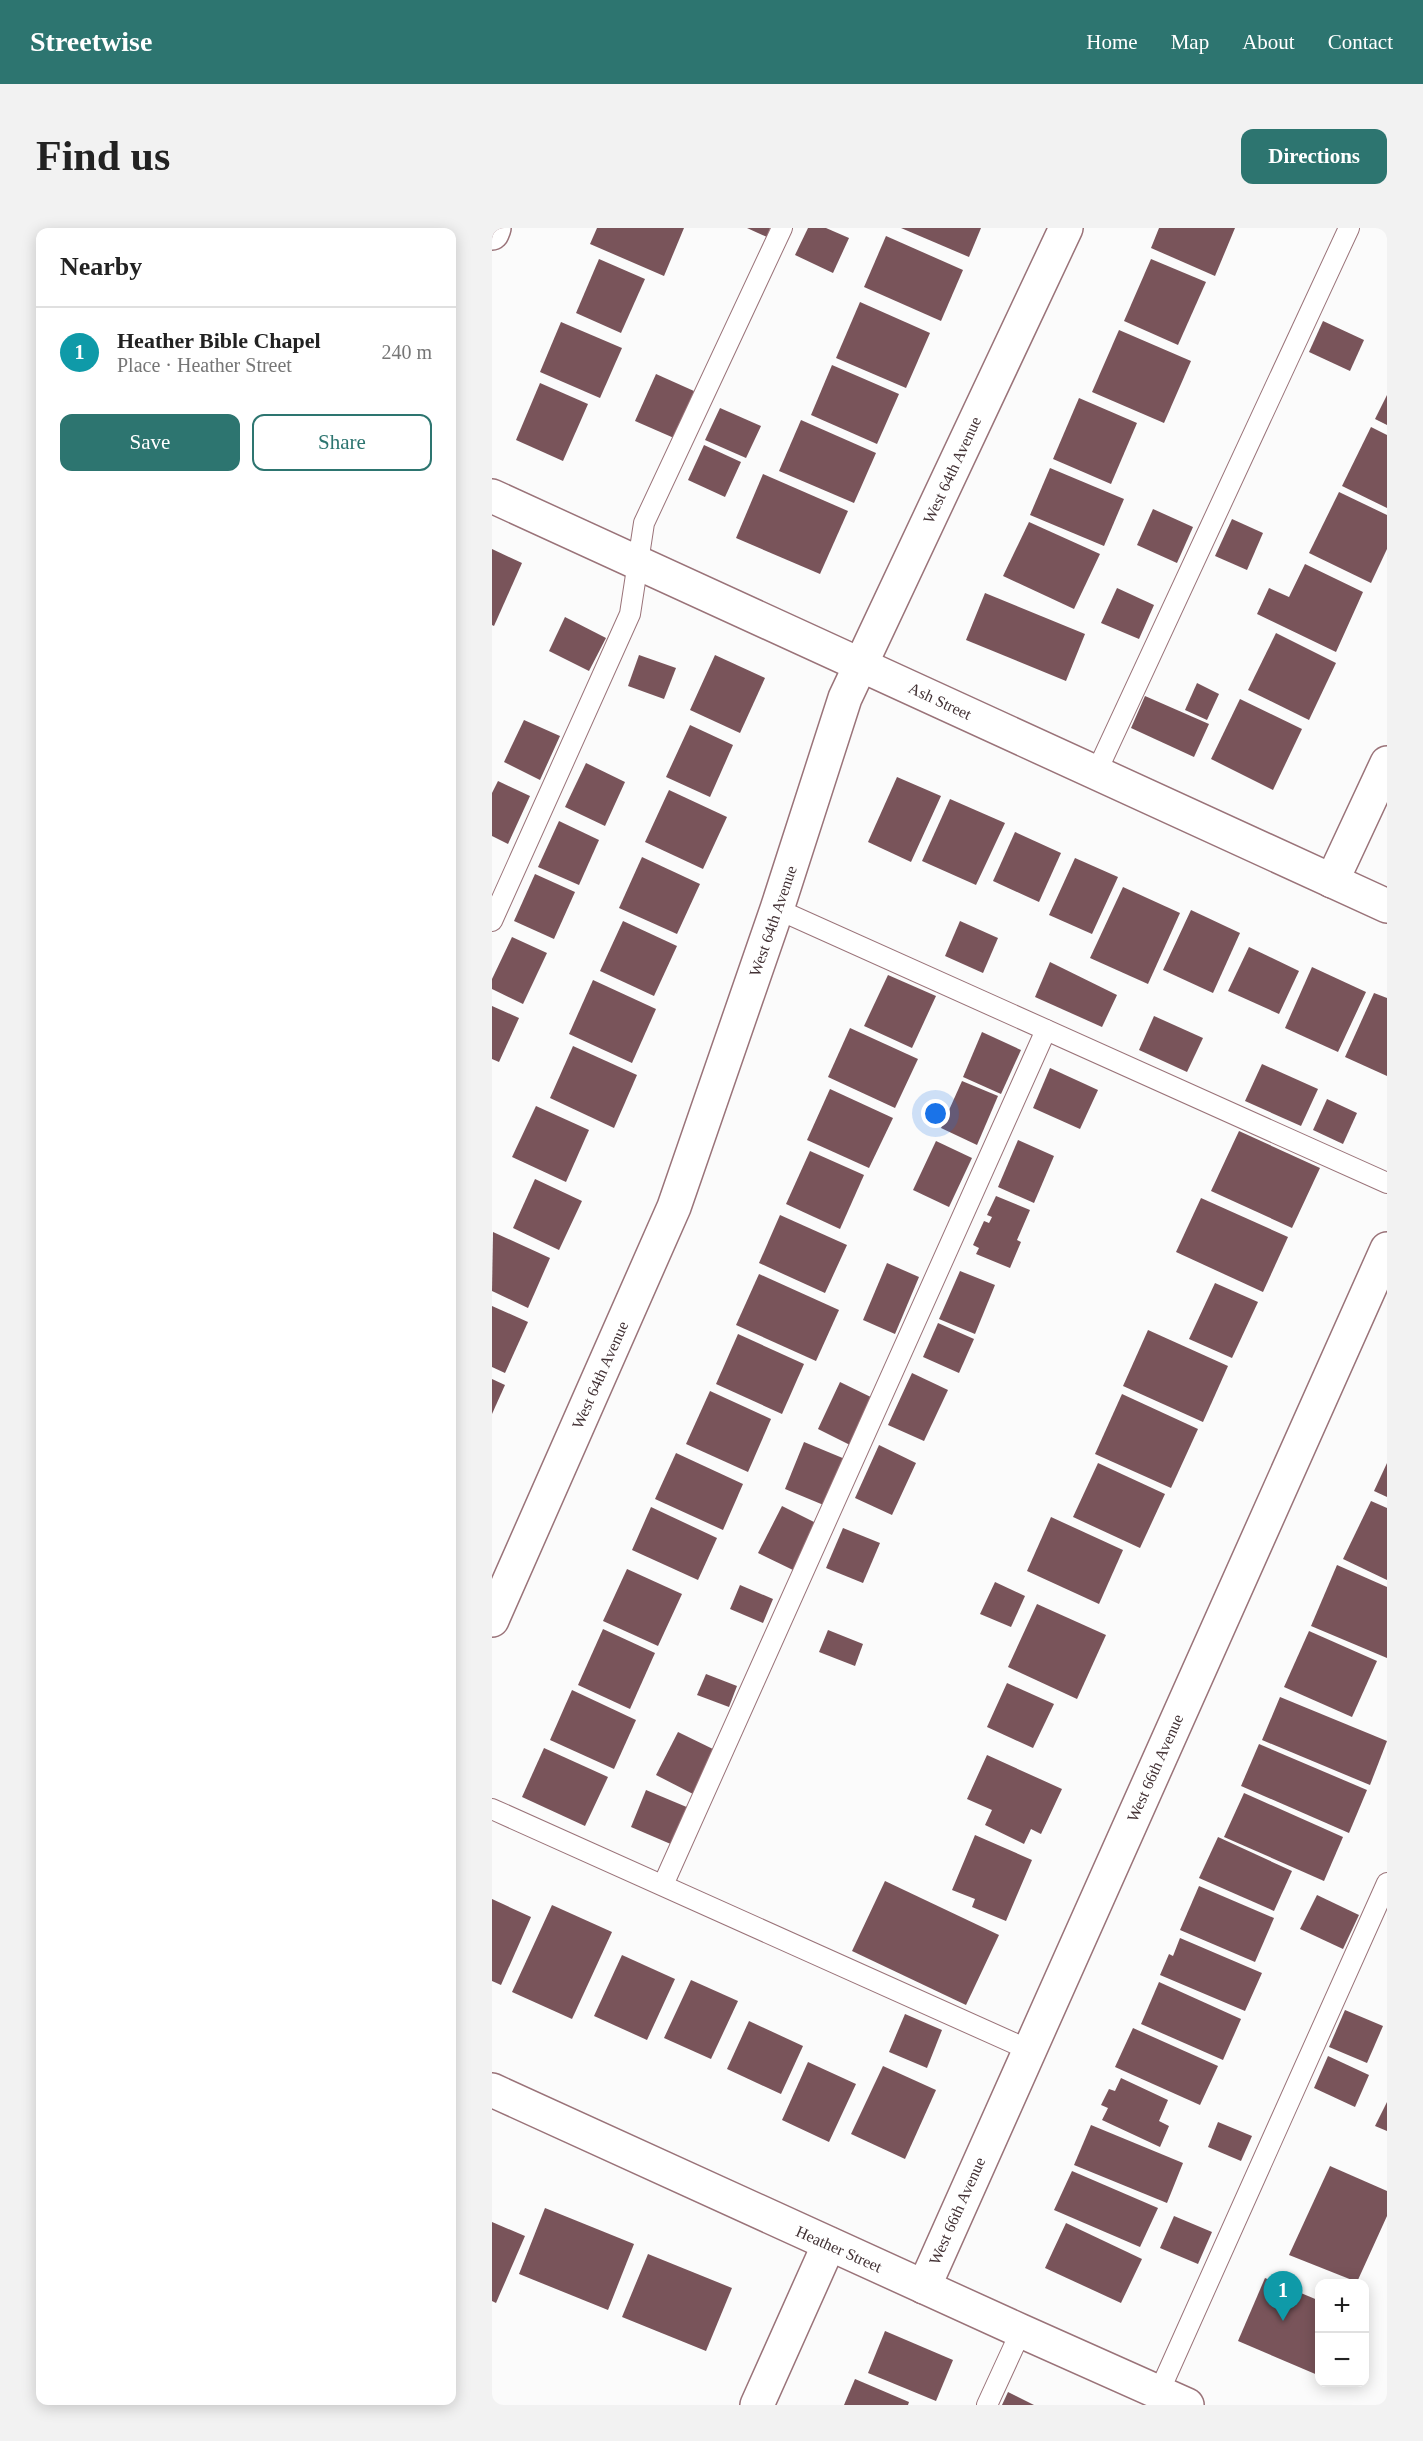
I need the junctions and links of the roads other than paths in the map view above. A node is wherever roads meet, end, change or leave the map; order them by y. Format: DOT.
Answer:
graph roads {
  1 [pos="494,228"];
  2 [pos="782,228"];
  3 [pos="1066,228"];
  4 [pos="1349,228"];
  5 [pos="492,233"];
  6 [pos="492,496"];
  7 [pos="638,562"];
  8 [pos="860,664"];
  9 [pos="1387,763"];
  10 [pos="1096,772"];
  11 [pos="1332,881"];
  12 [pos="1387,906"];
  13 [pos="777,909"];
  14 [pos="492,921"];
  15 [pos="1046,1030"];
  16 [pos="1387,1183"];
  17 [pos="1387,1249"];
  18 [pos="492,1620"];
  19 [pos="492,1809"];
  20 [pos="1387,1883"];
  21 [pos="663,1885"];
  22 [pos="1029,2050"];
  23 [pos="492,2090"];
  24 [pos="829,2244"];
  25 [pos="924,2287"];
  26 [pos="1021,2331"];
  27 [pos="1173,2399"];
  28 [pos="757,2405"];
  29 [pos="987,2405"];
  1 -- 5 [label="street"];
  2 -- 7 [label="lane"];
  3 -- 8 [label="street, West 64th Avenue"];
  4 -- 10 [label="lane"];
  6 -- 7 [label="street, Ash Street"];
  7 -- 8 [label="street, Ash Street"];
  7 -- 14 [label="lane"];
  8 -- 10 [label="street, Ash Street"];
  8 -- 13 [label="street, West 64th Avenue"];
  9 -- 11 [label="street"];
  10 -- 11 [label="street, Ash Street"];
  11 -- 12 [label="street, Ash Street"];
  13 -- 15 [label="lane"];
  13 -- 18 [label="street, West 64th Avenue"];
  15 -- 16 [label="lane"];
  15 -- 21 [label="lane"];
  17 -- 22 [label="street, West 66th Avenue"];
  19 -- 21 [label="lane"];
  20 -- 27 [label="lane"];
  21 -- 22 [label="lane"];
  22 -- 25 [label="street, West 66th Avenue"];
  23 -- 24 [label="street, Heather Street"];
  24 -- 25 [label="street, Heather Street"];
  24 -- 28 [label="street"];
  25 -- 26 [label="street, Heather Street"];
  26 -- 27 [label="street, Heather Street"];
  26 -- 29 [label="lane"];
}
